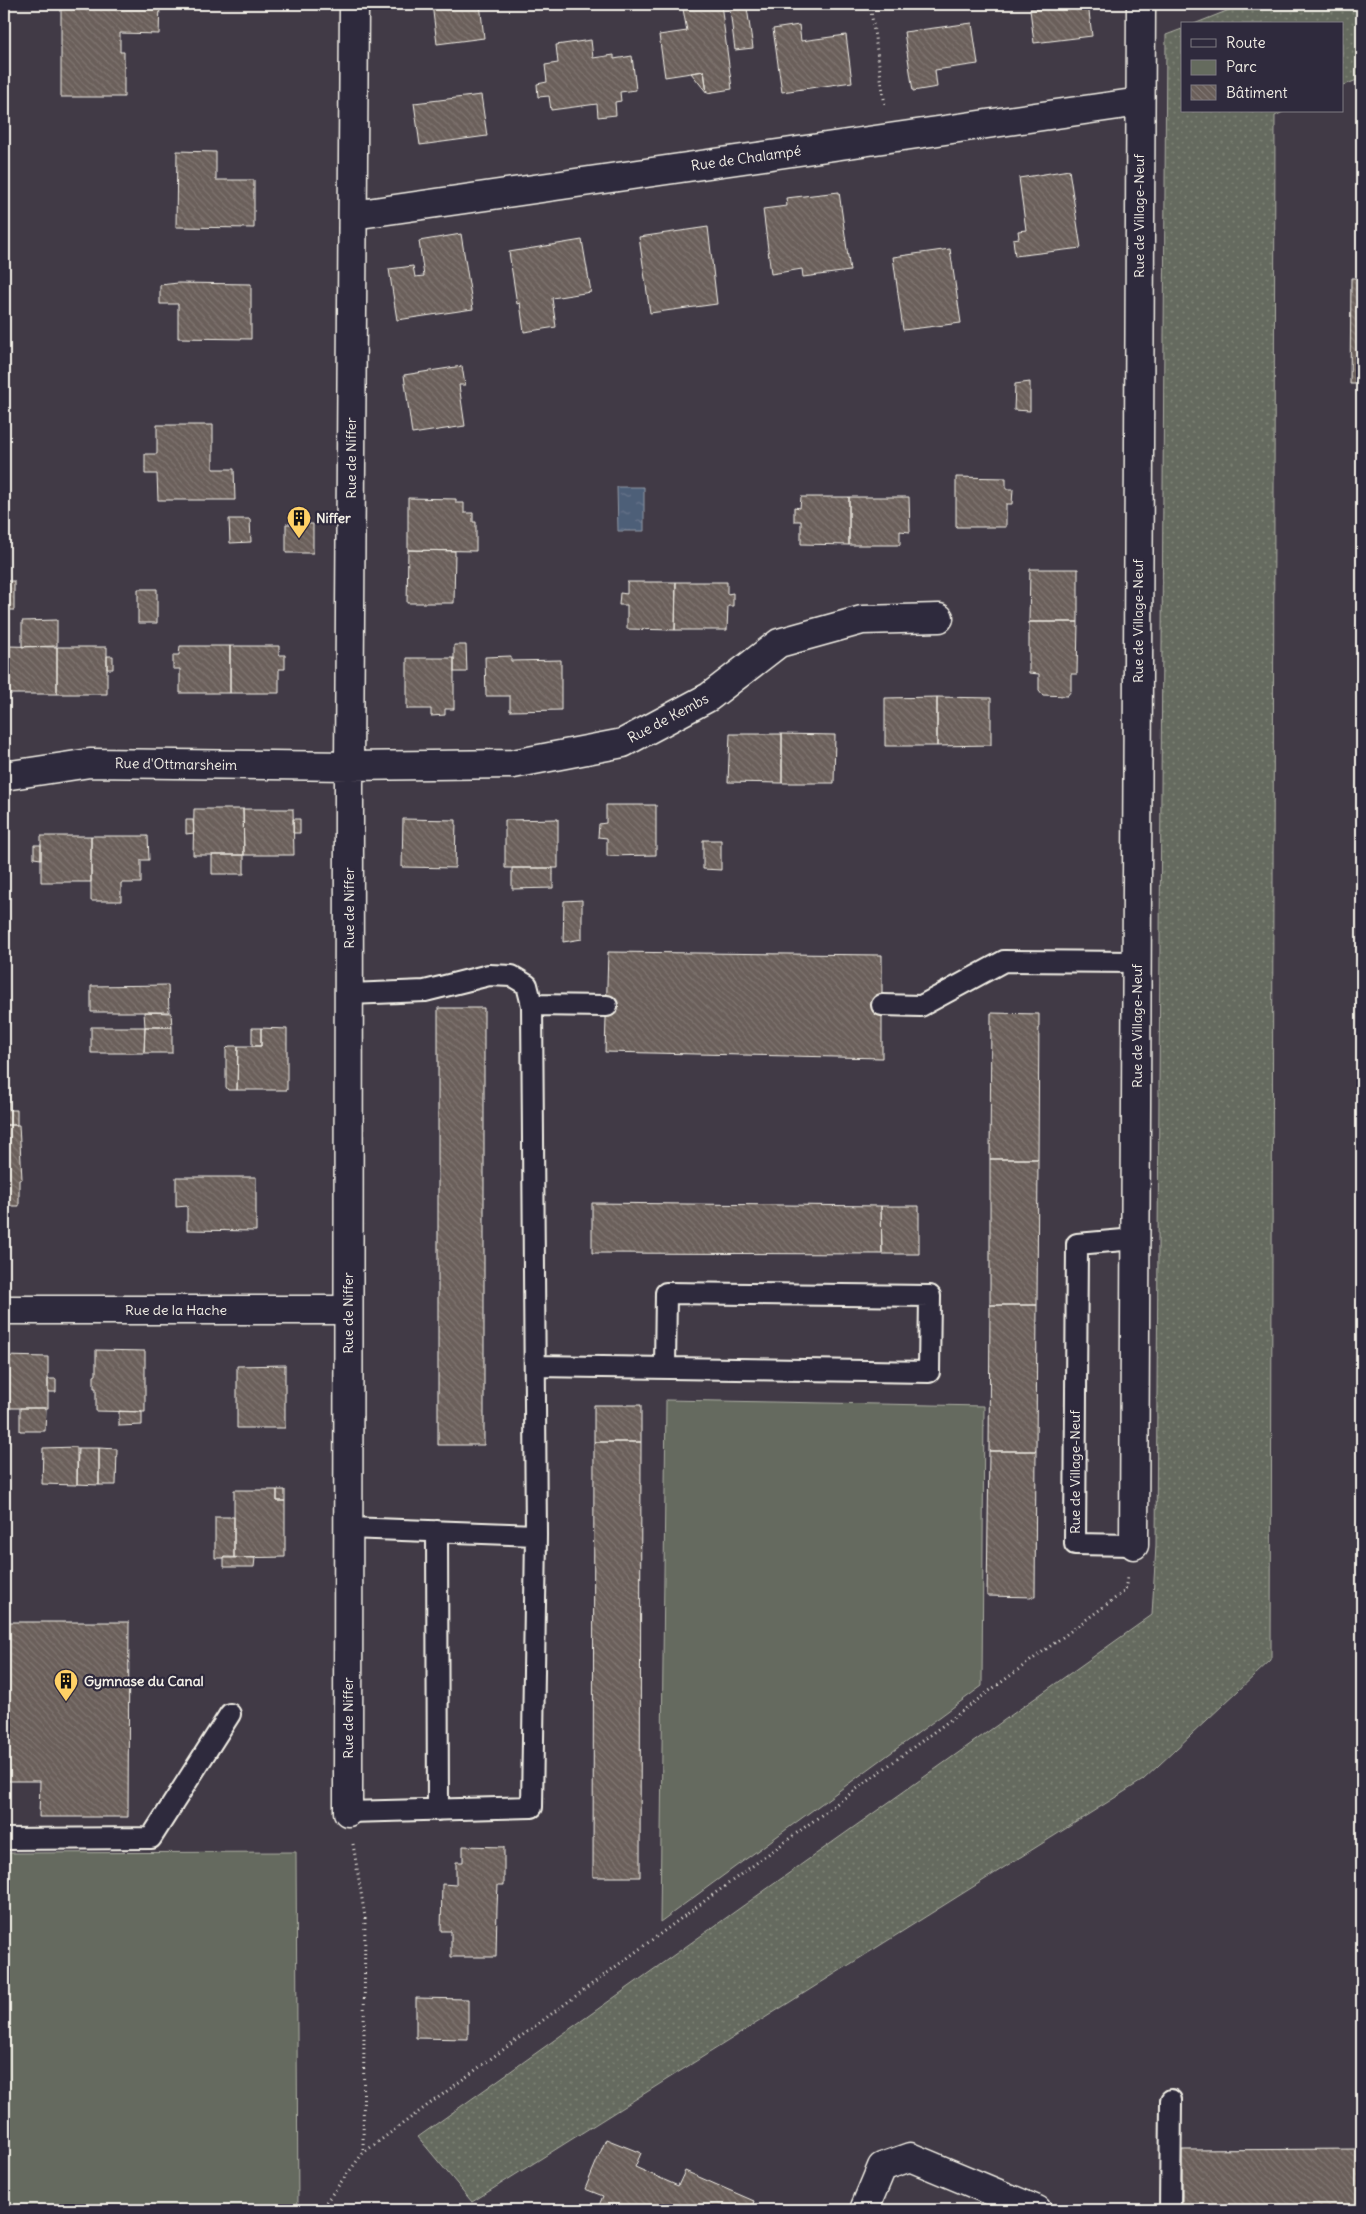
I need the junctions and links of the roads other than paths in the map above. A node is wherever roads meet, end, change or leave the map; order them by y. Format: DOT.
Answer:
graph roads {
  1 [pos="354,4"];
  2 [pos="1141,4"];
  3 [pos="1140,102"];
  4 [pos="353,215"];
  5 [pos="939,618"];
  6 [pos="349,766"];
  7 [pos="4,776"];
  8 [pos="1137,962"];
  9 [pos="350,994"];
  10 [pos="532,1005"];
  11 [pos="882,1005"];
  12 [pos="607,1006"];
  13 [pos="1135,1239"];
  14 [pos="4,1310"];
  15 [pos="348,1310"];
  16 [pos="535,1366"];
  17 [pos="665,1367"];
  18 [pos="348,1528"];
  19 [pos="437,1531"];
  20 [pos="536,1535"];
  21 [pos="1134,1545"];
  22 [pos="230,1714"];
  23 [pos="438,1810"];
  24 [pos="348,1812"];
  25 [pos="4,1839"];
  26 [pos="1171,2100"];
  27 [pos="864,2210"];
  28 [pos="1037,2210"];
  29 [pos="1170,2210"];
  1 -- 4 [label="street, Rue de Niffer"];
  2 -- 3 [label="street, Rue de Village-Neuf"];
  3 -- 4 [label="street, Rue de Chalampé"];
  3 -- 8 [label="street, Rue de Village-Neuf"];
  4 -- 6 [label="street, Rue de Niffer"];
  5 -- 6 [label="street, Rue de Kembs"];
  6 -- 7 [label="street, Rue d'Ottmarsheim"];
  6 -- 9 [label="street, Rue de Niffer"];
  8 -- 11 [label="lane"];
  8 -- 13 [label="street, Rue de Village-Neuf"];
  9 -- 10 [label="lane"];
  9 -- 15 [label="street, Rue de Niffer"];
  10 -- 12 [label="lane"];
  10 -- 16 [label="lane"];
  13 -- 21 [label="street, Rue de Village-Neuf"];
  13 -- 21 [label="lane, Rue de Village-Neuf"];
  14 -- 15 [label="street, Rue de la Hache"];
  15 -- 18 [label="street, Rue de Niffer"];
  16 -- 17 [label="lane"];
  16 -- 20 [label="lane"];
  17 -- 17 [label="lane"];
  18 -- 19 [label="lane"];
  18 -- 24 [label="street, Rue de Niffer"];
  19 -- 20 [label="lane"];
  19 -- 23 [label="lane"];
  20 -- 23 [label="lane"];
  22 -- 25 [label="lane"];
  23 -- 24 [label="lane"];
  26 -- 29 [label="lane"];
  27 -- 28 [label="street"];
}
